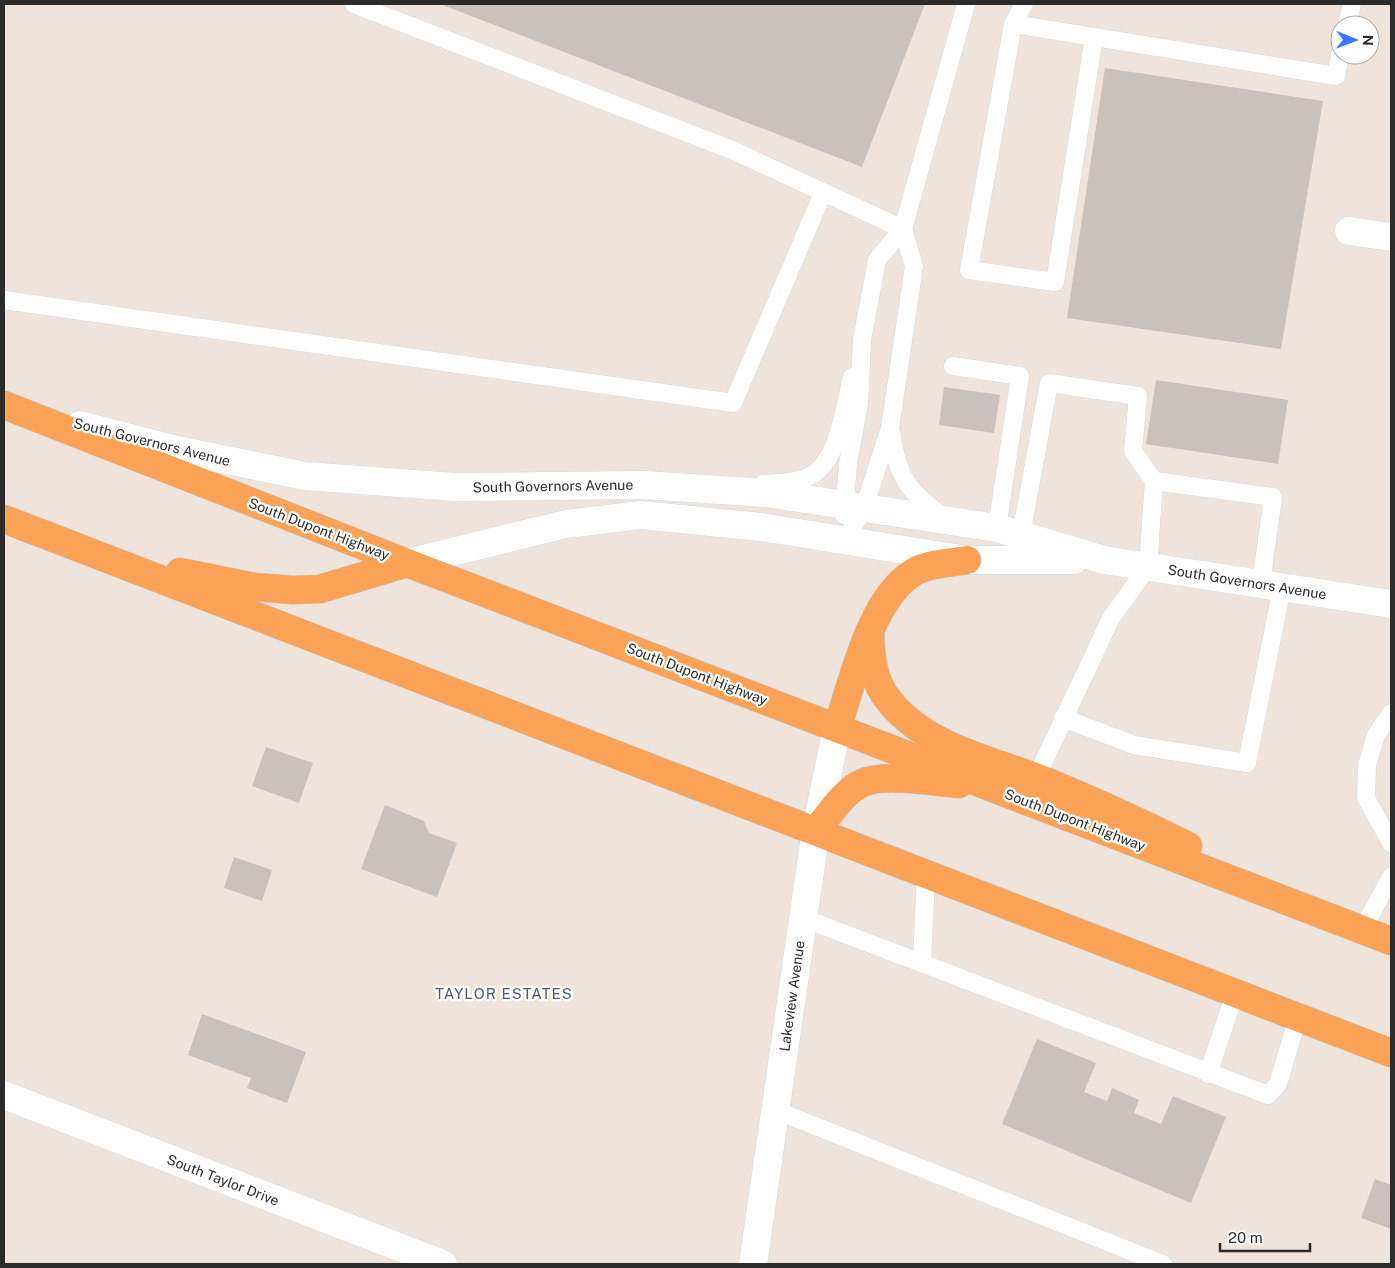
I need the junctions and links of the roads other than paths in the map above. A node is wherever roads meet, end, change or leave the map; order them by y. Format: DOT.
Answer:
graph roads {
  1 [pos="354,4"];
  2 [pos="966,4"];
  3 [pos="1024,4"];
  4 [pos="1013,24"];
  5 [pos="1094,37"];
  6 [pos="1338,65"];
  7 [pos="823,193"];
  8 [pos="903,229"];
  9 [pos="1349,231"];
  10 [pos="1391,237"];
  11 [pos="4,300"];
  12 [pos="862,340"];
  13 [pos="953,366"];
  14 [pos="4,405"];
  15 [pos="890,428"];
  16 [pos="1154,481"];
  17 [pos="703,489"];
  18 [pos="854,507"];
  19 [pos="4,519"];
  20 [pos="946,520"];
  21 [pos="1009,532"];
  22 [pos="845,540"];
  23 [pos="102,556"];
  24 [pos="967,560"];
  25 [pos="1104,560"];
  26 [pos="407,563"];
  27 [pos="1148,567"];
  28 [pos="1271,586"];
  29 [pos="1391,604"];
  30 [pos="870,631"];
  31 [pos="1391,712"];
  32 [pos="1063,718"];
  33 [pos="837,728"];
  34 [pos="1036,778"];
  35 [pos="986,786"];
  36 [pos="816,830"];
  37 [pos="1391,843"];
  38 [pos="926,873"];
  39 [pos="1391,877"];
  40 [pos="1314,911"];
  41 [pos="803,918"];
  42 [pos="1362,930"];
  43 [pos="1391,941"];
  44 [pos="922,964"];
  45 [pos="1235,993"];
  46 [pos="1298,1017"];
  47 [pos="1391,1053"];
  48 [pos="1208,1074"];
  49 [pos="4,1095"];
  50 [pos="775,1110"];
  51 [pos="443,1264"];
  52 [pos="753,1264"];
  53 [pos="1164,1264"];
  1 -- 7 [label="lane"];
  2 -- 8 [label="lane"];
  3 -- 4 [label="lane"];
  4 -- 5 [label="lane"];
  4 -- 5 [label="lane"];
  5 -- 6 [label="lane"];
  7 -- 8 [label="lane"];
  7 -- 11 [label="lane"];
  8 -- 12 [label="lane"];
  8 -- 15 [label="lane"];
  9 -- 10 [label="main road"];
  12 -- 17 [label="lane"];
  12 -- 18 [label="lane"];
  13 -- 21 [label="lane"];
  14 -- 17 [label="main road, South Governors Avenue"];
  14 -- 26 [label="highway, South Dupont Highway"];
  15 -- 18 [label="lane"];
  15 -- 20 [label="lane"];
  16 -- 21 [label="lane"];
  16 -- 27 [label="lane"];
  16 -- 28 [label="lane"];
  17 -- 18 [label="main road, South Governors Avenue"];
  18 -- 20 [label="main road, South Governors Avenue"];
  18 -- 22 [label="lane"];
  19 -- 23 [label="highway"];
  20 -- 21 [label="main road, South Governors Avenue"];
  21 -- 25 [label="main road, South Governors Avenue"];
  22 -- 24 [label="main road, South Governors Avenue"];
  22 -- 26 [label="main road, South Governors Avenue"];
  23 -- 26 [label="highway"];
  23 -- 36 [label="highway"];
  24 -- 25 [label="main road, South Governors Avenue"];
  24 -- 30 [label="highway"];
  25 -- 27 [label="main road, South Governors Avenue"];
  26 -- 33 [label="highway, South Dupont Highway"];
  27 -- 28 [label="main road, South Governors Avenue"];
  27 -- 32 [label="lane"];
  28 -- 29 [label="main road, South Governors Avenue"];
  28 -- 32 [label="lane"];
  30 -- 33 [label="highway"];
  30 -- 34 [label="highway"];
  31 -- 37 [label="lane"];
  32 -- 34 [label="lane"];
  33 -- 35 [label="highway, South Dupont Highway"];
  33 -- 36 [label="main road, Lakeview Avenue"];
  34 -- 40 [label="highway"];
  35 -- 36 [label="highway"];
  35 -- 40 [label="highway, South Dupont Highway"];
  36 -- 38 [label="highway"];
  36 -- 41 [label="main road, Lakeview Avenue"];
  38 -- 44 [label="lane"];
  38 -- 45 [label="highway"];
  39 -- 42 [label="lane"];
  40 -- 42 [label="highway, South Dupont Highway"];
  41 -- 44 [label="lane"];
  41 -- 50 [label="main road, Lakeview Avenue"];
  42 -- 43 [label="highway, South Dupont Highway"];
  44 -- 48 [label="lane"];
  45 -- 46 [label="highway"];
  45 -- 48 [label="lane"];
  46 -- 47 [label="highway"];
  46 -- 48 [label="lane"];
  49 -- 51 [label="main road, South Taylor Drive"];
  50 -- 52 [label="main road, Lakeview Avenue"];
  50 -- 53 [label="lane"];
}
